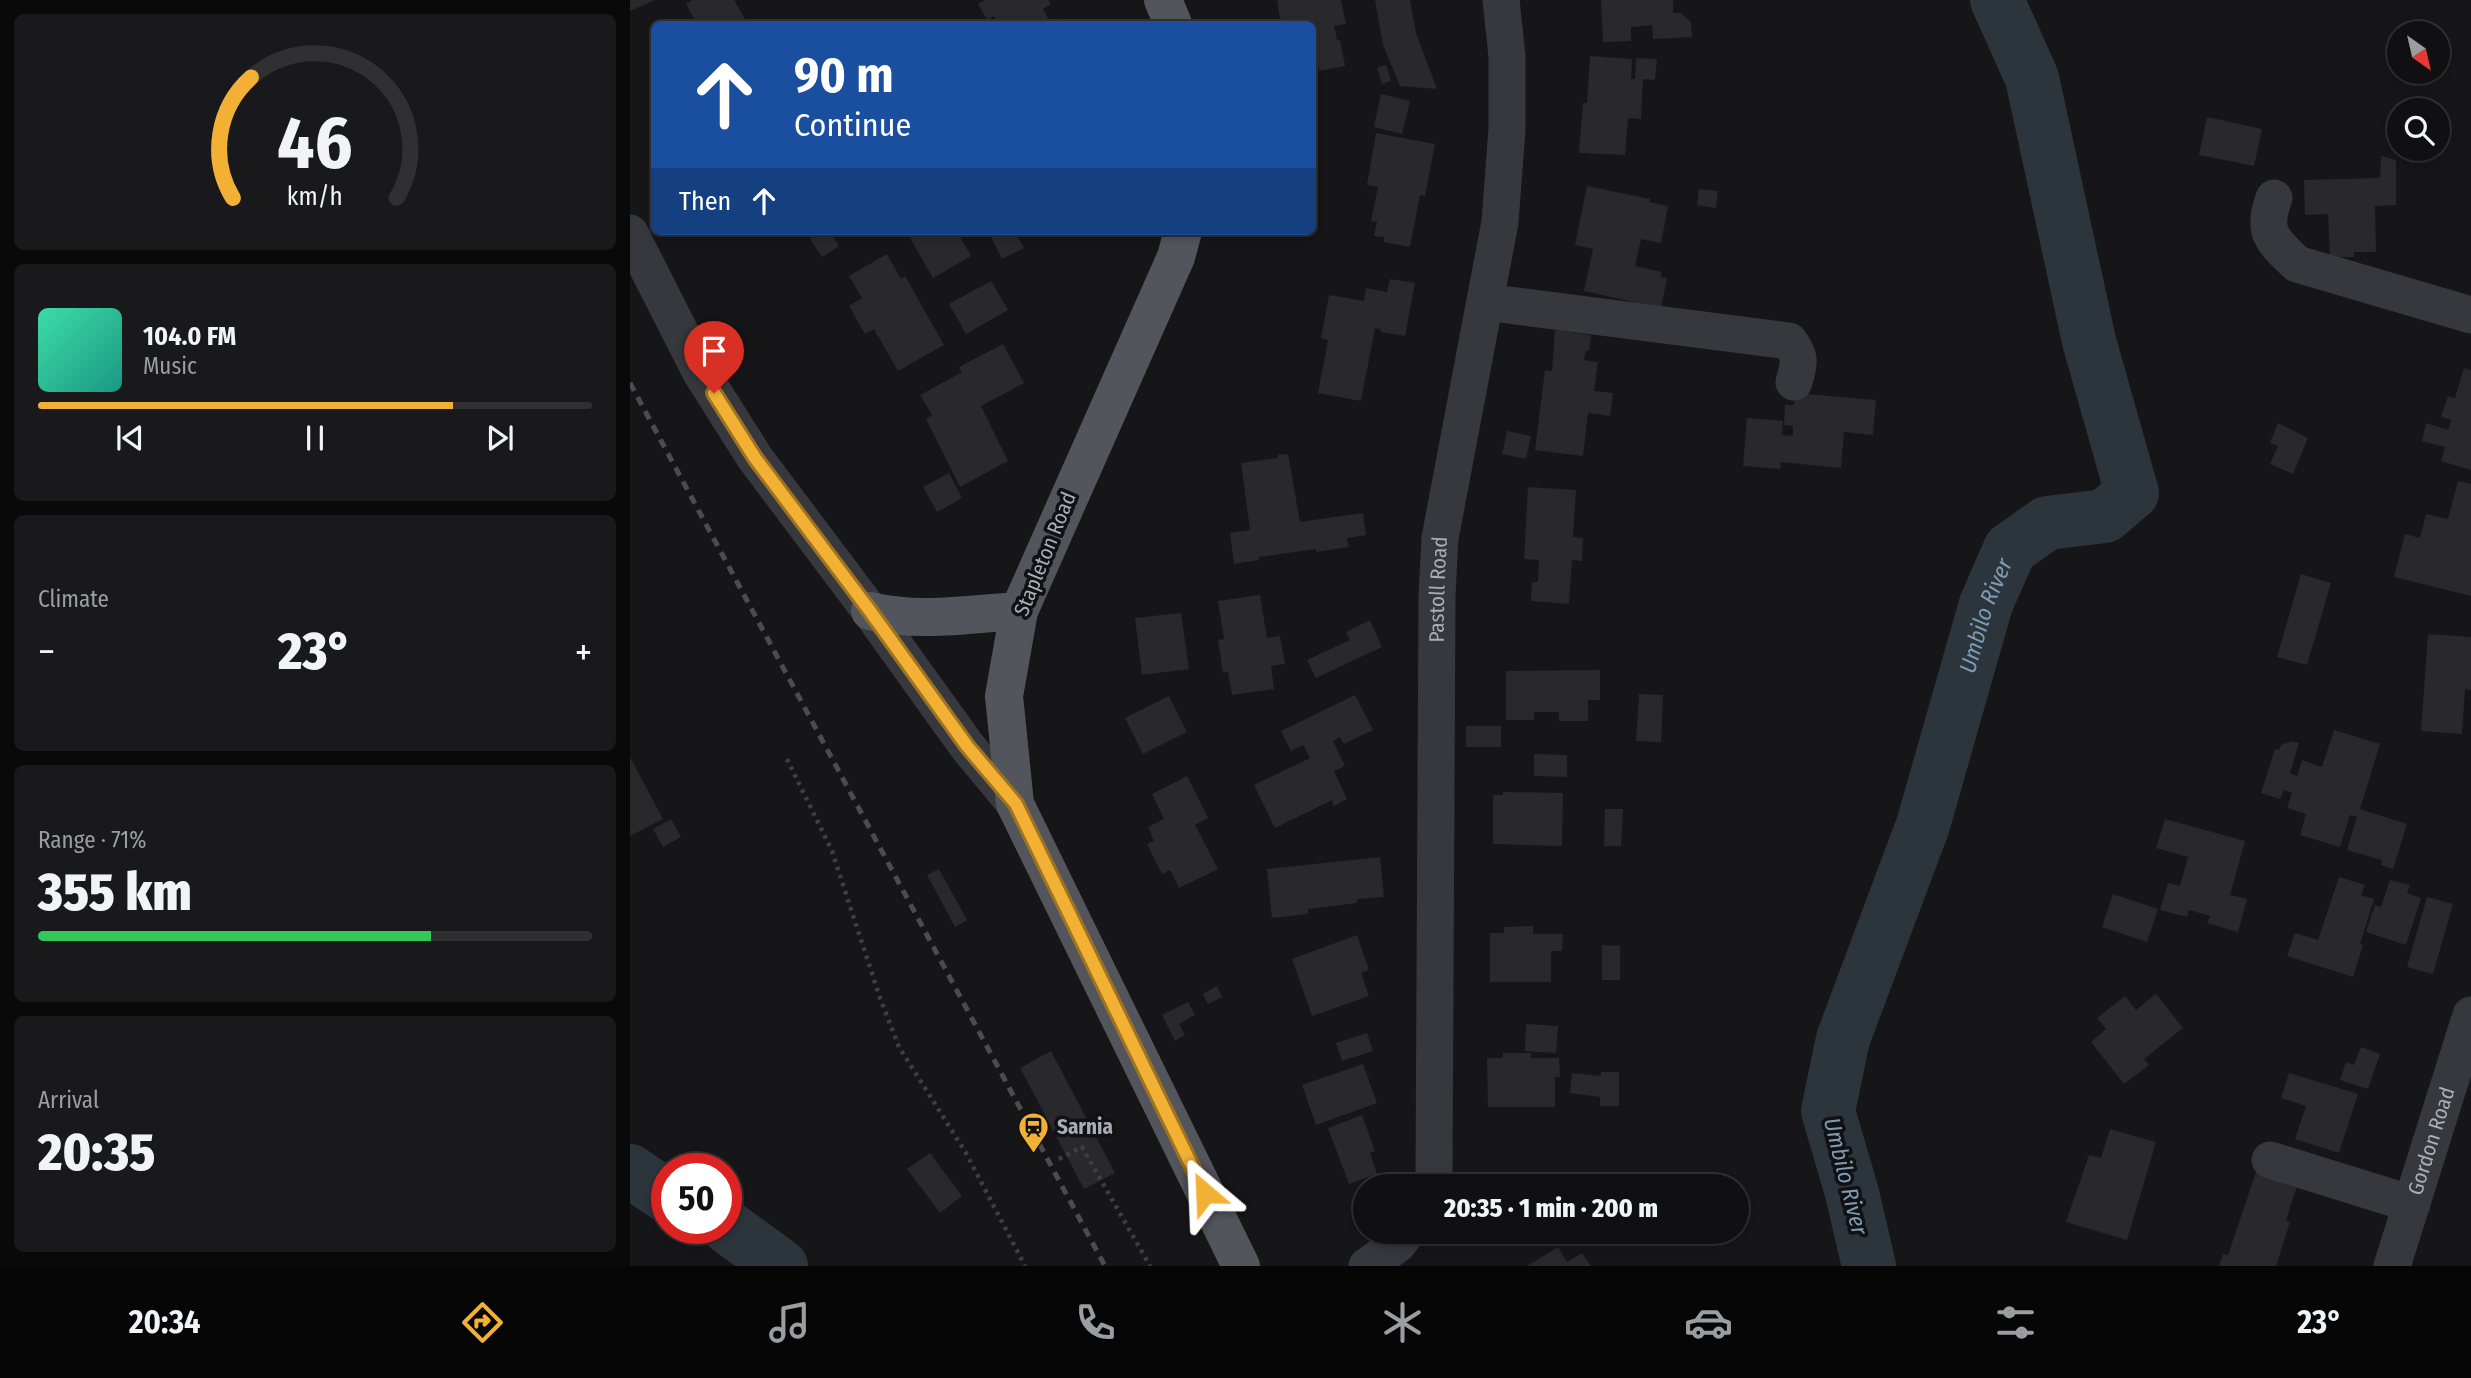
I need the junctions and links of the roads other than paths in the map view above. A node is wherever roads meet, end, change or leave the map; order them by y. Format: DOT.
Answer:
graph roads {
  1 [pos="1163,0"];
  2 [pos="1501,0"];
  3 [pos="1171,21"];
  4 [pos="2274,198"];
  5 [pos="630,233"];
  6 [pos="1182,235"];
  7 [pos="1485,302"];
  8 [pos="2471,315"];
  9 [pos="1794,382"];
  10 [pos="870,611"];
  11 [pos="1019,611"];
  12 [pos="1016,804"];
  13 [pos="2471,1015"];
  14 [pos="2270,1160"];
  15 [pos="1434,1174"];
  16 [pos="2412,1204"];
  17 [pos="1398,1244"];
  18 [pos="1241,1266"];
  19 [pos="1367,1266"];
  20 [pos="2392,1266"];
  1 -- 3 [label="main road"];
  2 -- 7 [label="street, Pastoll Road"];
  4 -- 8 [label="street"];
  5 -- 10 [label="street"];
  6 -- 11 [label="main road, Stapleton Road"];
  7 -- 9 [label="street"];
  7 -- 15 [label="street, Pastoll Road"];
  10 -- 11 [label="main road"];
  10 -- 12 [label="street"];
  11 -- 12 [label="main road, Stapleton Road"];
  12 -- 18 [label="main road, Stapleton Road"];
  13 -- 16 [label="street, Gordon Road"];
  14 -- 16 [label="street"];
  16 -- 20 [label="street, Gordon Road"];
  17 -- 19 [label="street"];
}
